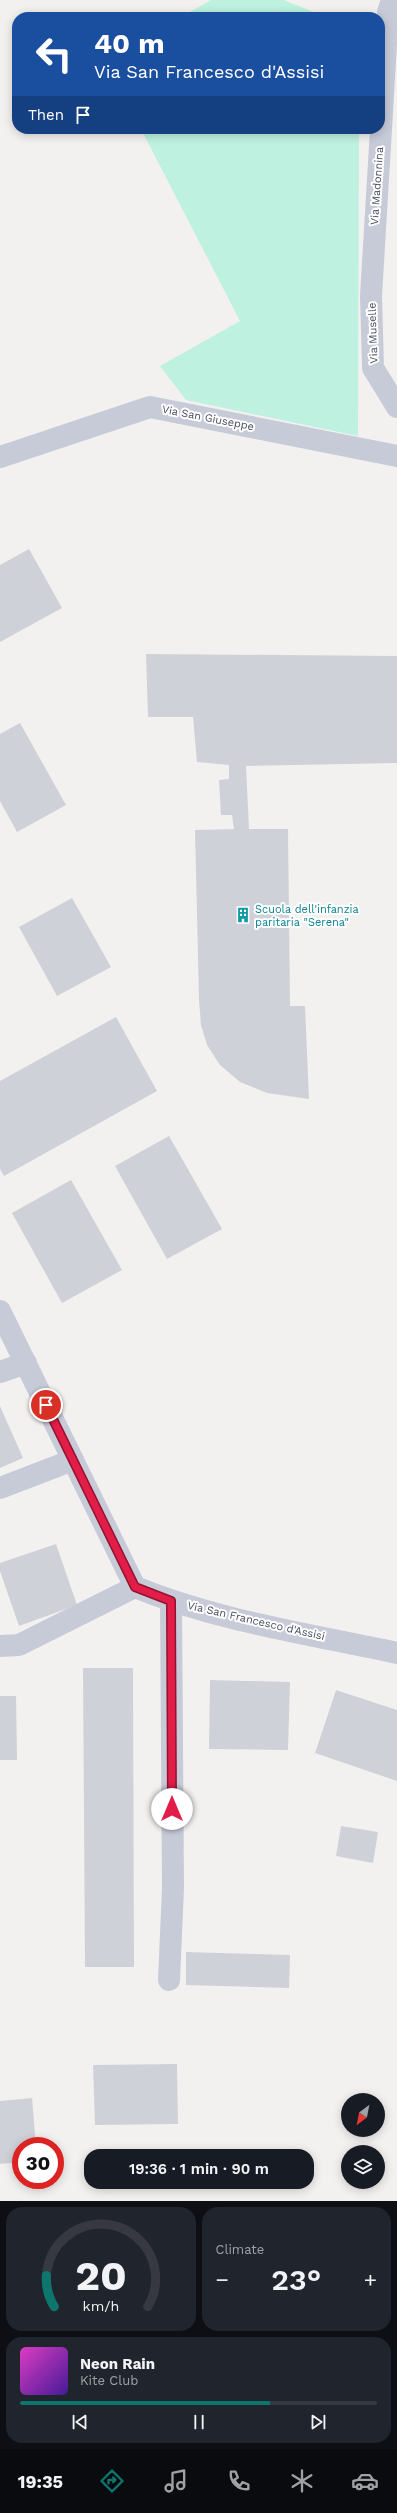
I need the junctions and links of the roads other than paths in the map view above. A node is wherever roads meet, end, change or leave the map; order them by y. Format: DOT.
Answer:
graph roads {
  1 [pos="392,0"];
  2 [pos="385,59"];
  3 [pos="380,134"];
  4 [pos="371,277"];
  5 [pos="397,407"];
  6 [pos="0,456"];
  7 [pos="397,456"];
  8 [pos="0,1311"];
  9 [pos="26,1363"];
  10 [pos="0,1372"];
  11 [pos="73,1460"];
  12 [pos="0,1488"];
  13 [pos="135,1587"];
  14 [pos="171,1601"];
  15 [pos="0,1646"];
  16 [pos="397,1653"];
  17 [pos="169,1980"];
  1 -- 2 [label="street, Via Madonnina"];
  3 -- 4 [label="street, Via Madonnina"];
  4 -- 5 [label="street, Via Muselle"];
  6 -- 7 [label="street, Via San Giuseppe"];
  8 -- 9 [label="street"];
  9 -- 10 [label="street"];
  9 -- 11 [label="street"];
  11 -- 12 [label="street"];
  11 -- 13 [label="street"];
  13 -- 14 [label="street, Via San Francesco d'Assisi"];
  13 -- 15 [label="street"];
  14 -- 16 [label="street, Via San Francesco d'Assisi"];
  14 -- 17 [label="street"];
}
